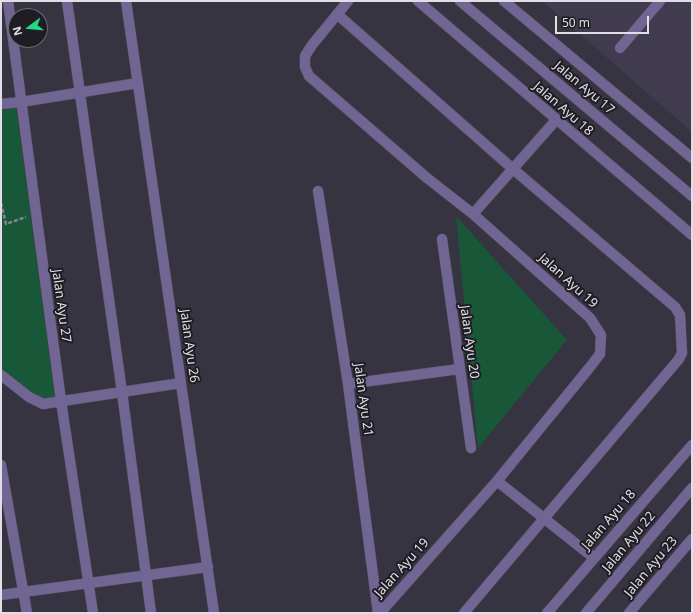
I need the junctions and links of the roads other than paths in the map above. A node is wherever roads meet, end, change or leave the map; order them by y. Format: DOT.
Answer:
graph roads {
  1 [pos="8,1"];
  2 [pos="67,1"];
  3 [pos="126,1"];
  4 [pos="348,1"];
  5 [pos="418,1"];
  6 [pos="460,1"];
  7 [pos="504,1"];
  8 [pos="660,1"];
  9 [pos="337,14"];
  10 [pos="620,48"];
  11 [pos="138,83"];
  12 [pos="79,92"];
  13 [pos="21,102"];
  14 [pos="1,104"];
  15 [pos="556,120"];
  16 [pos="692,158"];
  17 [pos="513,169"];
  18 [pos="318,191"];
  19 [pos="692,196"];
  20 [pos="473,214"];
  21 [pos="692,236"];
  22 [pos="442,239"];
  23 [pos="459,369"];
  24 [pos="1,375"];
  25 [pos="181,383"];
  26 [pos="348,384"];
  27 [pos="122,392"];
  28 [pos="61,401"];
  29 [pos="692,446"];
  30 [pos="471,448"];
  31 [pos="1,465"];
  32 [pos="497,482"];
  33 [pos="692,488"];
  34 [pos="544,518"];
  35 [pos="692,539"];
  36 [pos="594,558"];
  37 [pos="208,567"];
  38 [pos="145,575"];
  39 [pos="89,583"];
  40 [pos="24,592"];
  41 [pos="1,595"];
  42 [pos="27,613"];
  43 [pos="93,613"];
  44 [pos="151,613"];
  45 [pos="214,613"];
  46 [pos="379,613"];
  47 [pos="464,613"];
  48 [pos="547,613"];
  49 [pos="586,613"];
  50 [pos="629,613"];
  1 -- 13 [label="street, Jalan Ayu 27"];
  2 -- 12 [label="street"];
  3 -- 11 [label="street, Jalan Ayu 26"];
  4 -- 9 [label="street, Jalan Ayu 19"];
  5 -- 15 [label="street, Jalan Ayu 18"];
  6 -- 19 [label="street, Jalan Ayu 17"];
  7 -- 16 [label="street, Jalan Ayu 17"];
  8 -- 10 [label="street"];
  9 -- 17 [label="street"];
  9 -- 20 [label="street, Jalan Ayu 19"];
  11 -- 12 [label="street"];
  11 -- 25 [label="street, Jalan Ayu 26"];
  12 -- 13 [label="street"];
  12 -- 27 [label="street"];
  13 -- 14 [label="street"];
  13 -- 28 [label="street, Jalan Ayu 27"];
  15 -- 17 [label="street"];
  15 -- 21 [label="street, Jalan Ayu 18"];
  17 -- 20 [label="street"];
  17 -- 34 [label="street"];
  18 -- 26 [label="street, Jalan Ayu 21"];
  20 -- 32 [label="street, Jalan Ayu 19"];
  22 -- 23 [label="street, Jalan Ayu 20"];
  23 -- 26 [label="street"];
  23 -- 30 [label="street, Jalan Ayu 20"];
  24 -- 28 [label="street"];
  25 -- 27 [label="street"];
  25 -- 37 [label="street, Jalan Ayu 26"];
  26 -- 46 [label="street, Jalan Ayu 21"];
  27 -- 28 [label="street"];
  27 -- 38 [label="street"];
  28 -- 39 [label="street, Jalan Ayu 27"];
  29 -- 36 [label="street, Jalan Ayu 18"];
  31 -- 40 [label="street"];
  32 -- 34 [label="street"];
  32 -- 46 [label="street, Jalan Ayu 19"];
  33 -- 49 [label="street, Jalan Ayu 22"];
  34 -- 36 [label="street"];
  34 -- 47 [label="street"];
  35 -- 50 [label="street, Jalan Ayu 23"];
  36 -- 48 [label="street, Jalan Ayu 18"];
  37 -- 38 [label="street"];
  37 -- 45 [label="street, Jalan Ayu 26"];
  38 -- 39 [label="street"];
  38 -- 44 [label="street"];
  39 -- 40 [label="street"];
  39 -- 43 [label="street, Jalan Ayu 27"];
  40 -- 41 [label="street"];
  40 -- 42 [label="street"];
}
